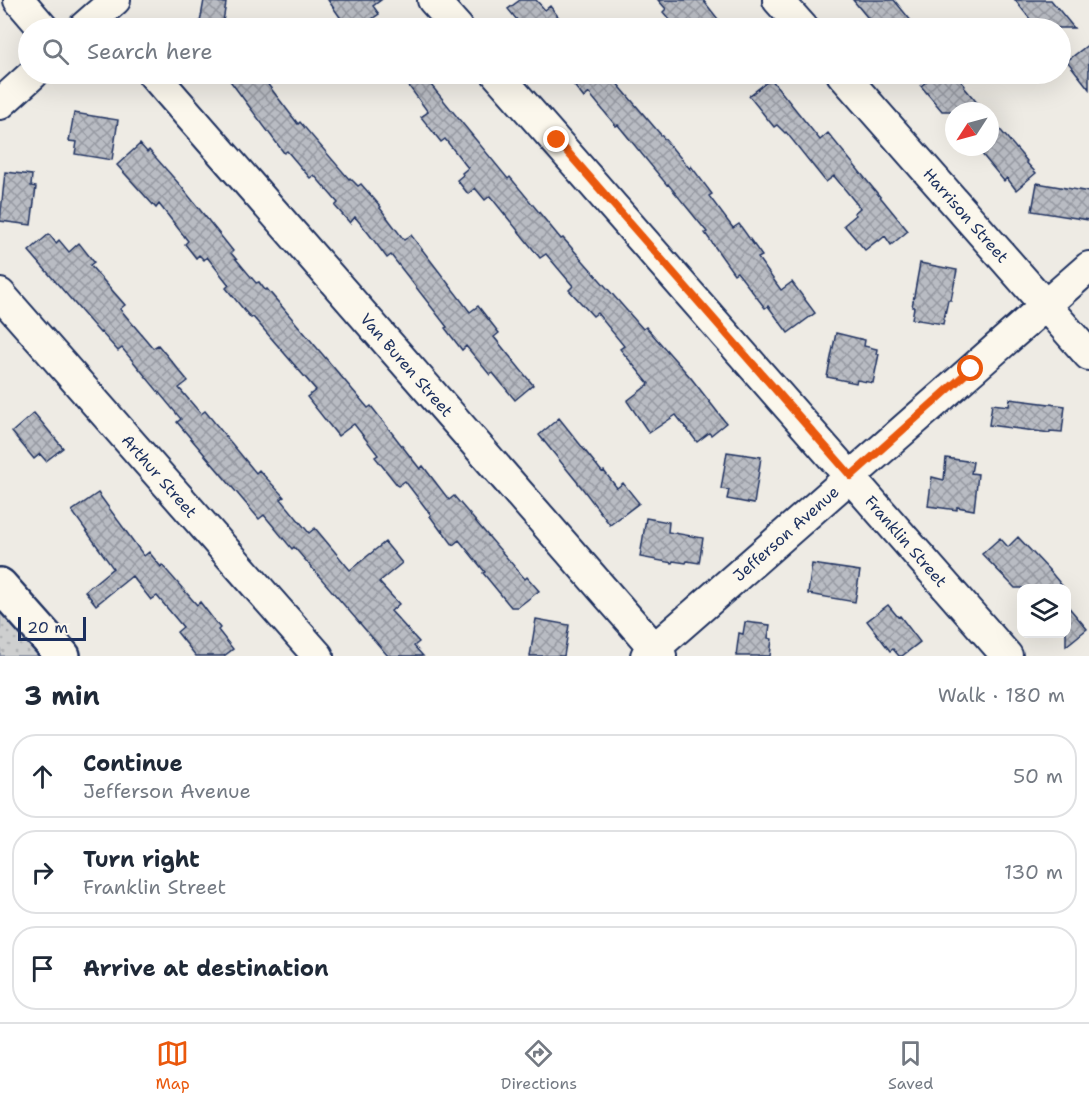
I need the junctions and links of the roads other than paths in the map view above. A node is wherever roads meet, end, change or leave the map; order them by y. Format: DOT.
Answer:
graph roads {
  1 [pos="19,0"];
  2 [pos="433,0"];
  3 [pos="778,0"];
  4 [pos="34,18"];
  5 [pos="449,18"];
  6 [pos="794,18"];
  7 [pos="22,84"];
  8 [pos="162,84"];
  9 [pos="507,84"];
  10 [pos="851,84"];
  11 [pos="0,104"];
  12 [pos="1089,267"];
  13 [pos="0,294"];
  14 [pos="1046,305"];
  15 [pos="1089,355"];
  16 [pos="851,476"];
  17 [pos="0,585"];
  18 [pos="654,653"];
  19 [pos="63,656"];
  20 [pos="318,656"];
  21 [pos="1007,656"];
  1 -- 4 [label="street"];
  2 -- 5 [label="street"];
  3 -- 6 [label="street"];
  7 -- 11 [label="street"];
  8 -- 18 [label="street, Van Buren Street"];
  9 -- 16 [label="street, Franklin Street"];
  10 -- 14 [label="street, Harrison Street"];
  12 -- 14 [label="street, Jefferson Avenue"];
  13 -- 20 [label="street, Arthur Street"];
  14 -- 15 [label="street, Harrison Street"];
  14 -- 16 [label="street, Jefferson Avenue"];
  16 -- 18 [label="street, Jefferson Avenue"];
  16 -- 21 [label="street, Franklin Street"];
  17 -- 19 [label="main road"];
}
